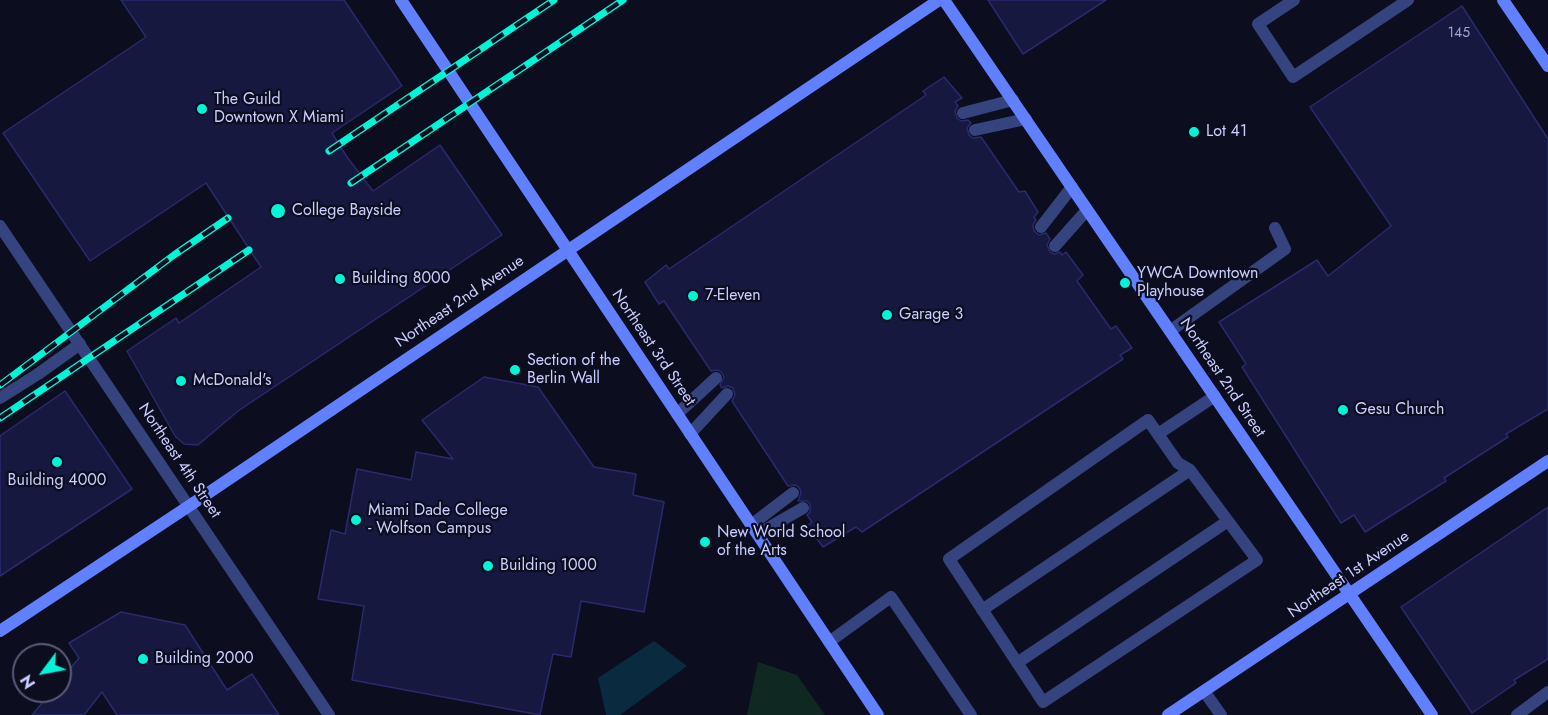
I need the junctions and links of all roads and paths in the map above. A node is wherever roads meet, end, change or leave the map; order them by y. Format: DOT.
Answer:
graph roads {
  1 [pos="401,0"];
  2 [pos="939,0"];
  3 [pos="944,0"];
  4 [pos="1294,0"];
  5 [pos="1408,0"];
  6 [pos="1503,0"];
  7 [pos="1548,66"];
  8 [pos="1013,100"];
  9 [pos="963,113"];
  10 [pos="1026,119"];
  11 [pos="975,130"];
  12 [pos="1072,187"];
  13 [pos="1087,210"];
  14 [pos="0,226"];
  15 [pos="1041,227"];
  16 [pos="1275,228"];
  17 [pos="1055,246"];
  18 [pos="567,249"];
  19 [pos="1170,331"];
  20 [pos="80,344"];
  21 [pos="716,378"];
  22 [pos="727,394"];
  23 [pos="1215,396"];
  24 [pos="0,398"];
  25 [pos="677,414"];
  26 [pos="690,434"];
  27 [pos="1158,434"];
  28 [pos="1548,461"];
  29 [pos="1190,470"];
  30 [pos="793,493"];
  31 [pos="189,506"];
  32 [pos="803,508"];
  33 [pos="1228,521"];
  34 [pos="754,530"];
  35 [pos="1350,594"];
  36 [pos="982,610"];
  37 [pos="0,631"];
  38 [pos="829,642"];
  39 [pos="1017,663"];
  40 [pos="1204,691"];
  41 [pos="1548,692"];
  42 [pos="329,715"];
  43 [pos="878,715"];
  44 [pos="970,715"];
  45 [pos="1168,715"];
  46 [pos="1221,715"];
  47 [pos="1432,715"];
  48 [pos="1517,715"];
  1 -- 18 [label="street, Northeast 3rd Street"];
  2 -- 18 [label="street, Northeast 2nd Avenue"];
  3 -- 8 [label="street, Northeast 2nd Street"];
  4 -- 5 [label="street"];
  6 -- 7 [label="street"];
  8 -- 9 [label="street"];
  8 -- 10 [label="street, Northeast 2nd Street"];
  10 -- 11 [label="street"];
  10 -- 12 [label="street, Northeast 2nd Street"];
  12 -- 13 [label="street, Northeast 2nd Street"];
  12 -- 15 [label="street"];
  13 -- 17 [label="street"];
  13 -- 19 [label="street, Northeast 2nd Street"];
  14 -- 20 [label="street, Northeast 4th Street"];
  16 -- 19 [label="street"];
  18 -- 25 [label="street, Northeast 3rd Street"];
  18 -- 31 [label="street, Northeast 2nd Avenue"];
  19 -- 23 [label="street, Northeast 2nd Street"];
  20 -- 24 [label="street"];
  20 -- 31 [label="street, Northeast 4th Street"];
  21 -- 25 [label="street"];
  22 -- 26 [label="street"];
  23 -- 27 [label="street"];
  23 -- 35 [label="street, Northeast 2nd Street"];
  25 -- 26 [label="street, Northeast 3rd Street"];
  26 -- 34 [label="street, Northeast 3rd Street"];
  27 -- 29 [label="street"];
  27 -- 36 [label="street"];
  28 -- 35 [label="street, Northeast 1st Avenue"];
  29 -- 33 [label="street"];
  29 -- 36 [label="street"];
  30 -- 34 [label="street"];
  31 -- 37 [label="street, Northeast 2nd Avenue"];
  31 -- 42 [label="street, Northeast 4th Street"];
  32 -- 34 [label="street"];
  33 -- 39 [label="street"];
  33 -- 39 [label="street"];
  34 -- 38 [label="street, Northeast 3rd Street"];
  35 -- 40 [label="street, Northeast 1st Avenue"];
  35 -- 47 [label="street, Northeast 2nd Street"];
  36 -- 39 [label="street"];
  38 -- 43 [label="street, Northeast 3rd Street"];
  38 -- 44 [label="street"];
  40 -- 45 [label="street, Northeast 1st Avenue"];
  40 -- 46 [label="street"];
  41 -- 48 [label="street"];
}
